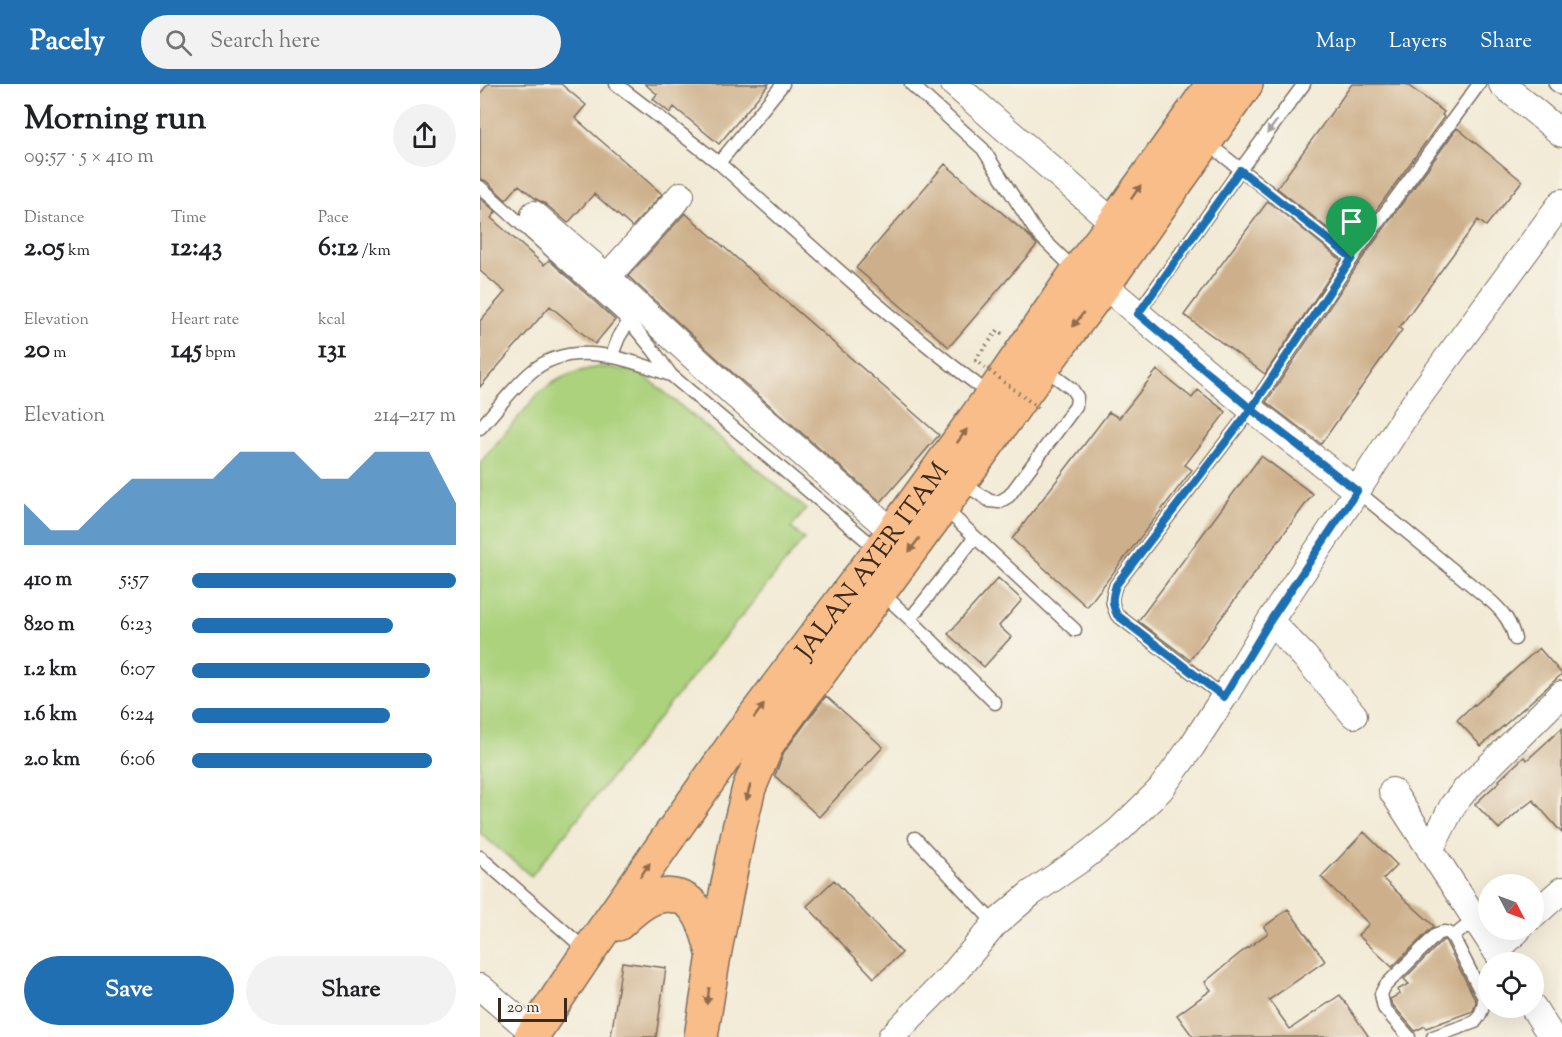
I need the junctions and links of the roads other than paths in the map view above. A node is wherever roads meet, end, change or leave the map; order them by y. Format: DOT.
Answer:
graph roads {
  1 [pos="616,84"];
  2 [pos="783,84"];
  3 [pos="911,84"];
  4 [pos="954,84"];
  5 [pos="1213,84"];
  6 [pos="1246,84"];
  7 [pos="1304,84"];
  8 [pos="1479,84"];
  9 [pos="1502,84"];
  10 [pos="1556,84"];
  11 [pos="1562,89"];
  12 [pos="979,93"];
  13 [pos="1562,134"];
  14 [pos="1205,141"];
  15 [pos="719,163"];
  16 [pos="1240,170"];
  17 [pos="480,187"];
  18 [pos="681,195"];
  19 [pos="1562,202"];
  20 [pos="534,214"];
  21 [pos="1114,223"];
  22 [pos="1352,258"];
  23 [pos="607,277"];
  24 [pos="1091,278"];
  25 [pos="1138,314"];
  26 [pos="629,321"];
  27 [pos="611,357"];
  28 [pos="1043,367"];
  29 [pos="671,375"];
  30 [pos="992,395"];
  31 [pos="1251,409"];
  32 [pos="480,428"];
  33 [pos="1357,491"];
  34 [pos="952,494"];
  35 [pos="975,537"];
  36 [pos="886,541"];
  37 [pos="880,591"];
  38 [pos="910,619"];
  39 [pos="1270,621"];
  40 [pos="1075,630"];
  41 [pos="1515,639"];
  42 [pos="1562,694"];
  43 [pos="1224,697"];
  44 [pos="995,703"];
  45 [pos="1354,715"];
  46 [pos="1392,792"];
  47 [pos="915,838"];
  48 [pos="1430,850"];
  49 [pos="480,857"];
  50 [pos="1562,890"];
  51 [pos="1544,906"];
  52 [pos="1475,919"];
  53 [pos="995,924"];
  54 [pos="1454,937"];
  55 [pos="588,952"];
  56 [pos="1497,952"];
  57 [pos="714,955"];
  58 [pos="480,987"];
  59 [pos="1540,1018"];
  60 [pos="532,1035"];
  61 [pos="701,1037"];
  62 [pos="891,1037"];
  63 [pos="1409,1037"];
  64 [pos="1433,1037"];
  65 [pos="1552,1037"];
  1 -- 15 [label="lane"];
  2 -- 15 [label="lane"];
  3 -- 24 [label="lane"];
  4 -- 12 [label="street"];
  21 -- 5 [label="main road, JALAN AYER ITAM, one-way"];
  6 -- 14 [label="main road, JALAN AYER ITAM"];
  7 -- 16 [label="lane, one-way"];
  8 -- 22 [label="lane"];
  9 -- 13 [label="street"];
  10 -- 11 [label="lane"];
  12 -- 21 [label="street"];
  14 -- 16 [label="lane"];
  14 -- 24 [label="main road, JALAN AYER ITAM"];
  15 -- 30 [label="lane"];
  16 -- 22 [label="lane"];
  16 -- 25 [label="lane"];
  17 -- 26 [label="lane"];
  18 -- 23 [label="street"];
  19 -- 33 [label="street"];
  20 -- 23 [label="street"];
  21 -- 24 [label="main road, JALAN AYER ITAM"];
  22 -- 31 [label="lane"];
  23 -- 36 [label="street"];
  24 -- 25 [label="street"];
  24 -- 28 [label="main road, JALAN AYER ITAM, one-way"];
  24 -- 30 [label="main road, JALAN AYER ITAM"];
  25 -- 31 [label="street"];
  26 -- 27 [label="lane"];
  26 -- 29 [label="lane"];
  27 -- 29 [label="lane"];
  27 -- 32 [label="lane"];
  28 -- 34 [label="main road, JALAN AYER ITAM"];
  28 -- 34 [label="lane"];
  29 -- 36 [label="lane"];
  36 -- 30 [label="main road, JALAN AYER ITAM, one-way"];
  31 -- 33 [label="street"];
  31 -- 43 [label="lane"];
  33 -- 39 [label="street"];
  33 -- 41 [label="lane"];
  34 -- 35 [label="lane"];
  34 -- 37 [label="main road, JALAN AYER ITAM, one-way"];
  35 -- 38 [label="lane"];
  35 -- 40 [label="lane"];
  55 -- 36 [label="main road, JALAN AYER ITAM, one-way"];
  37 -- 38 [label="lane"];
  37 -- 57 [label="main road, JALAN AYER ITAM, one-way"];
  38 -- 44 [label="lane"];
  39 -- 43 [label="street"];
  39 -- 45 [label="street"];
  42 -- 48 [label="street"];
  43 -- 53 [label="street"];
  46 -- 48 [label="street"];
  47 -- 53 [label="lane"];
  48 -- 52 [label="street"];
  49 -- 55 [label="lane"];
  50 -- 51 [label="street"];
  52 -- 54 [label="lane"];
  52 -- 56 [label="street"];
  53 -- 62 [label="street"];
  54 -- 63 [label="lane"];
  54 -- 64 [label="lane"];
  55 -- 57 [label="main road"];
  55 -- 60 [label="main road, JALAN AYER ITAM"];
  57 -- 61 [label="main road, JALAN AYER ITAM, one-way"];
  58 -- 60 [label="street"];
  59 -- 65 [label="street"];
}
